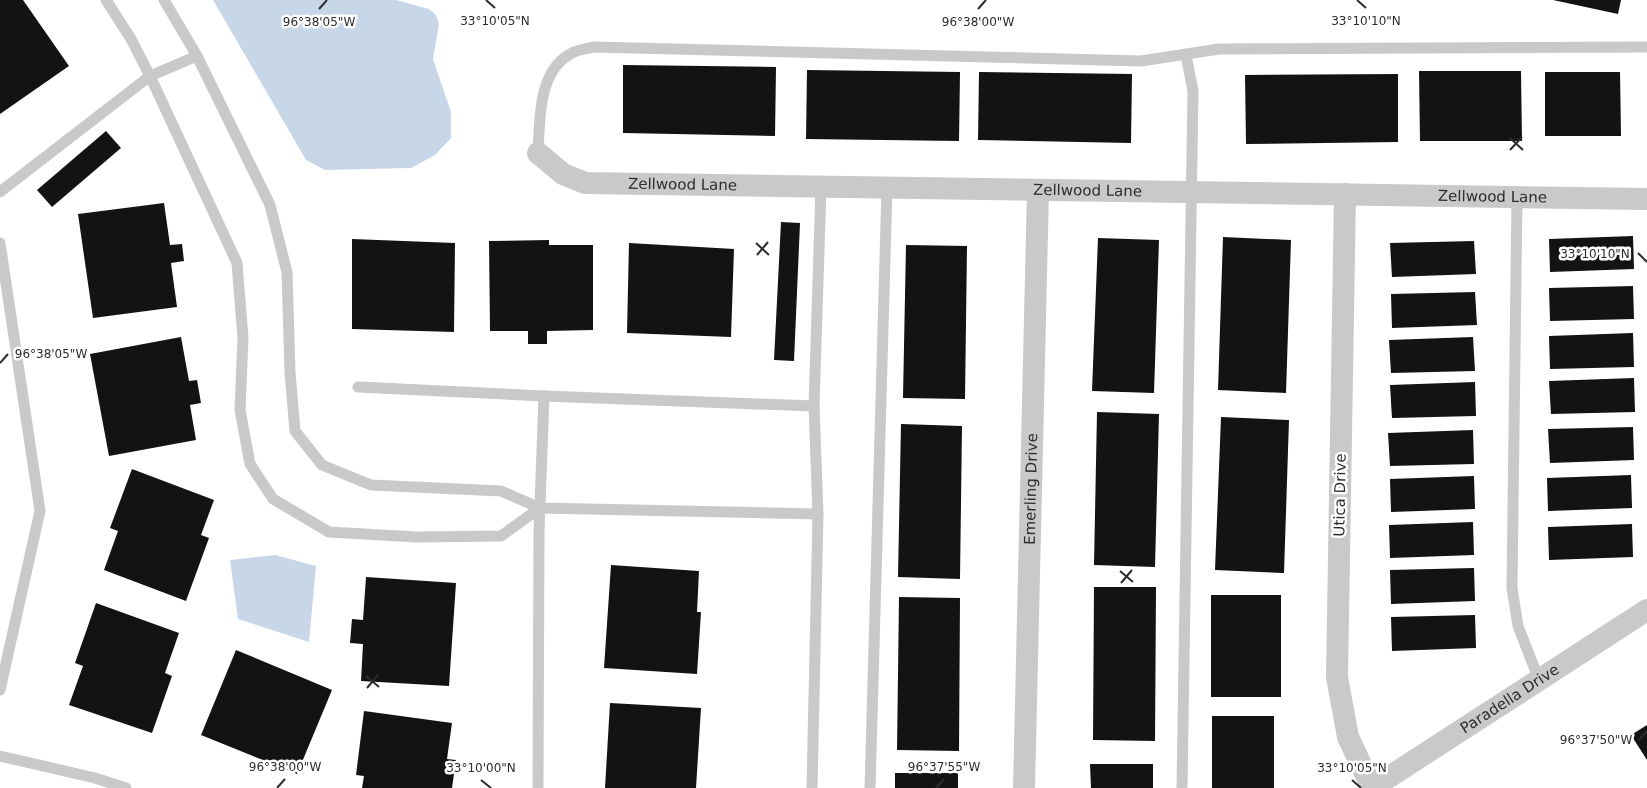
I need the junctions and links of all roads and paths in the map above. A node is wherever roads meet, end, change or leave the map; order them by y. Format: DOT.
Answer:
graph roads {
  1 [pos="106,0"];
  2 [pos="164,0"];
  3 [pos="1647,47"];
  4 [pos="1186,55"];
  5 [pos="197,56"];
  6 [pos="150,76"];
  7 [pos="538,153"];
  8 [pos="821,188"];
  9 [pos="887,188"];
  10 [pos="1038,190"];
  11 [pos="0,192"];
  12 [pos="1190,192"];
  13 [pos="1345,194"];
  14 [pos="1517,197"];
  15 [pos="1647,199"];
  16 [pos="0,243"];
  17 [pos="358,386"];
  18 [pos="544,396"];
  19 [pos="814,406"];
  20 [pos="540,508"];
  21 [pos="818,514"];
  22 [pos="1647,610"];
  23 [pos="1539,680"];
  24 [pos="0,690"];
  25 [pos="0,756"];
  26 [pos="126,788"];
  27 [pos="538,788"];
  28 [pos="812,788"];
  29 [pos="870,788"];
  30 [pos="1024,788"];
  31 [pos="1182,788"];
  32 [pos="1372,788"];
  1 -- 6 [label="lane"];
  2 -- 5 [label="lane"];
  3 -- 4 [label="lane"];
  4 -- 7 [label="lane"];
  4 -- 12 [label="lane"];
  5 -- 6 [label="lane"];
  5 -- 20 [label="lane"];
  6 -- 11 [label="lane"];
  6 -- 20 [label="lane"];
  7 -- 8 [label="street, Zellwood Lane"];
  8 -- 9 [label="street, Zellwood Lane"];
  8 -- 19 [label="lane"];
  9 -- 10 [label="street, Zellwood Lane"];
  9 -- 29 [label="lane"];
  10 -- 12 [label="street, Zellwood Lane"];
  10 -- 30 [label="street, Emerling Drive"];
  12 -- 13 [label="street, Zellwood Lane"];
  12 -- 31 [label="lane"];
  13 -- 14 [label="street, Zellwood Lane"];
  13 -- 32 [label="street, Utica Drive"];
  14 -- 15 [label="street, Zellwood Lane"];
  14 -- 23 [label="lane"];
  16 -- 24 [label="lane"];
  17 -- 18 [label="lane"];
  18 -- 19 [label="lane"];
  18 -- 20 [label="lane"];
  19 -- 21 [label="lane"];
  20 -- 21 [label="lane"];
  20 -- 27 [label="lane"];
  21 -- 28 [label="lane"];
  22 -- 23 [label="street, Paradella Drive"];
  23 -- 32 [label="street, Paradella Drive"];
  25 -- 26 [label="lane"];
}
